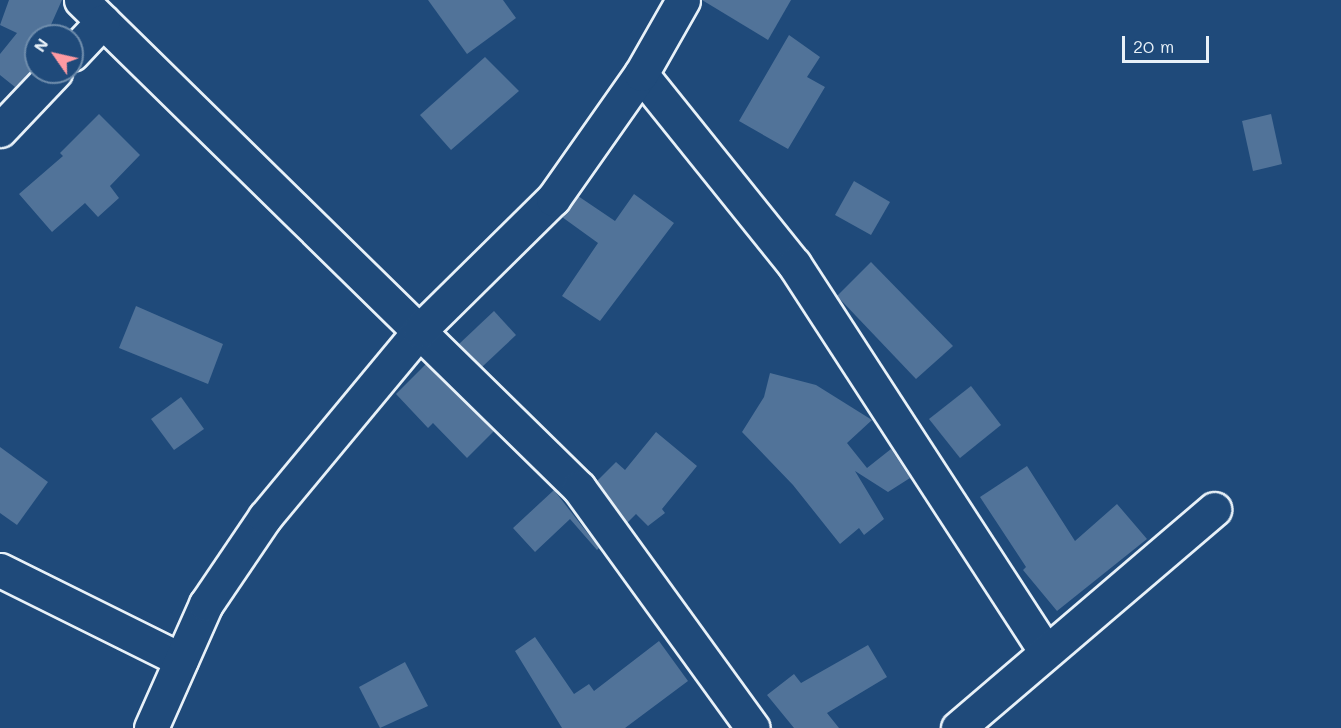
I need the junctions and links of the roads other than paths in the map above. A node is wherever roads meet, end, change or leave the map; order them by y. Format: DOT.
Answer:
graph roads {
  1 [pos="684,0"];
  2 [pos="92,10"];
  3 [pos="84,28"];
  4 [pos="641,74"];
  5 [pos="44,84"];
  6 [pos="0,130"];
  7 [pos="420,330"];
  8 [pos="1214,509"];
  9 [pos="0,570"];
  10 [pos="1045,651"];
  11 [pos="181,660"];
  12 [pos="151,728"];
  13 [pos="753,728"];
  14 [pos="958,728"];
  1 -- 4 [label="street"];
  2 -- 3 [label="street"];
  2 -- 7 [label="street"];
  4 -- 7 [label="street"];
  4 -- 10 [label="street"];
  5 -- 6 [label="street"];
  7 -- 11 [label="street"];
  7 -- 13 [label="street"];
  8 -- 10 [label="street"];
  9 -- 11 [label="street"];
  10 -- 14 [label="street"];
  11 -- 12 [label="street"];
}
